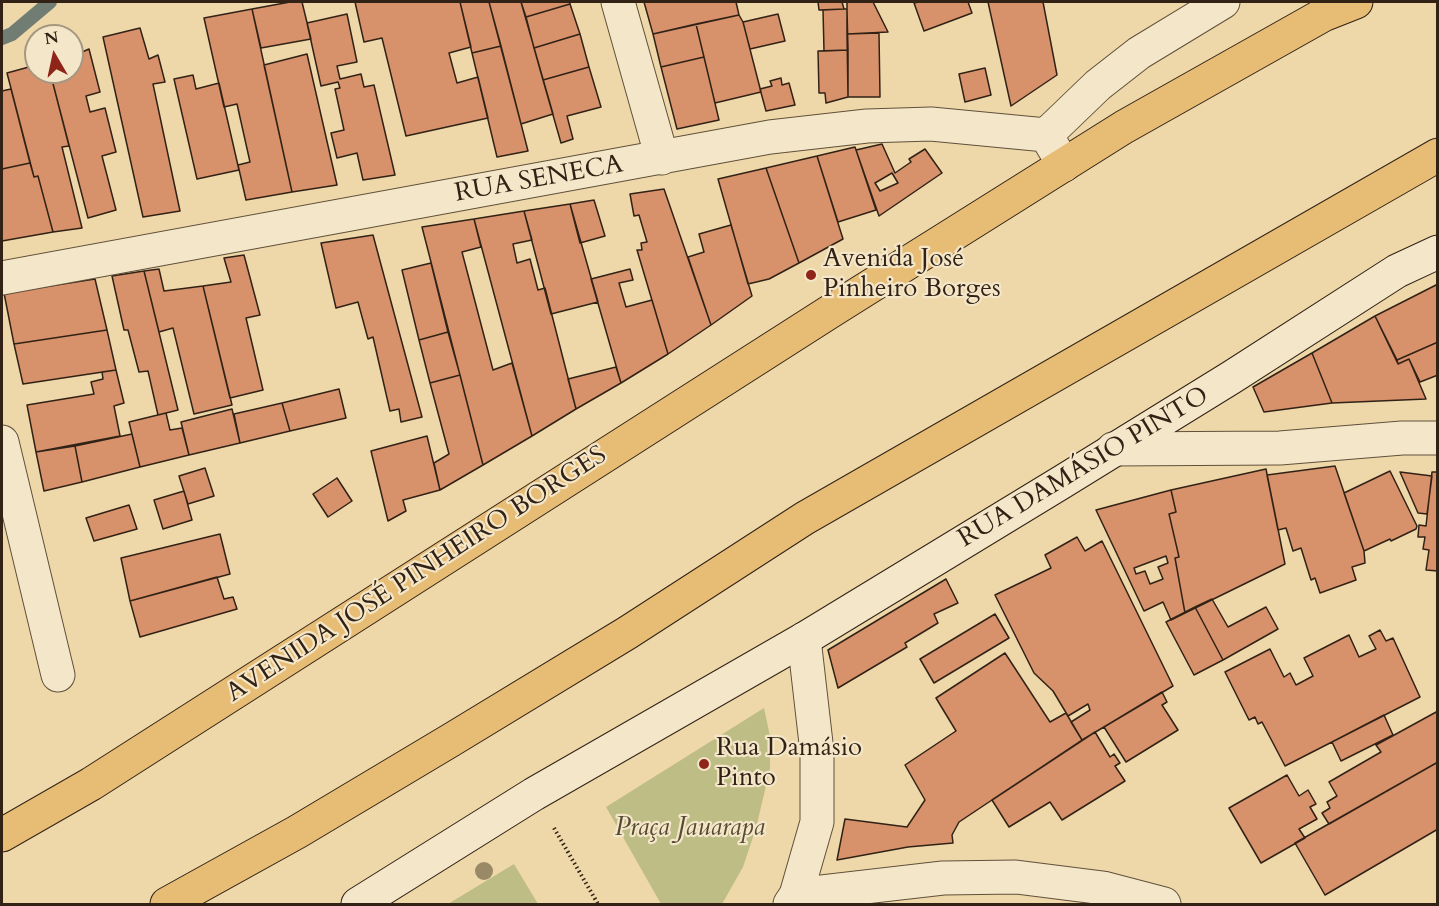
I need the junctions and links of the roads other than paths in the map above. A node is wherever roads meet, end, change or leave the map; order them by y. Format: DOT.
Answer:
graph roads {
  1 [pos="618,2"];
  2 [pos="1223,2"];
  3 [pos="1356,2"];
  4 [pos="1046,135"];
  5 [pos="1437,155"];
  6 [pos="662,158"];
  7 [pos="1064,165"];
  8 [pos="1437,252"];
  9 [pos="2,278"];
  10 [pos="1437,438"];
  11 [pos="2,441"];
  12 [pos="1113,449"];
  13 [pos="804,639"];
  14 [pos="58,675"];
  15 [pos="2,835"];
  16 [pos="793,900"];
  17 [pos="166,904"];
  18 [pos="358,904"];
  19 [pos="1164,904"];
  1 -- 6 [label="street"];
  2 -- 4 [label="street"];
  3 -- 7 [label="main road, AVENIDA JOSÉ PINHEIRO BORGES"];
  4 -- 6 [label="street, RUA SENECA"];
  4 -- 7 [label="street"];
  5 -- 17 [label="main road"];
  6 -- 9 [label="street, RUA SENECA"];
  7 -- 15 [label="main road, AVENIDA JOSÉ PINHEIRO BORGES"];
  8 -- 12 [label="street, RUA DAMÁSIO PINTO"];
  10 -- 12 [label="street"];
  11 -- 14 [label="street"];
  12 -- 13 [label="street, RUA DAMÁSIO PINTO"];
  13 -- 16 [label="street"];
  13 -- 18 [label="street, RUA DAMÁSIO PINTO"];
  16 -- 19 [label="street"];
}
